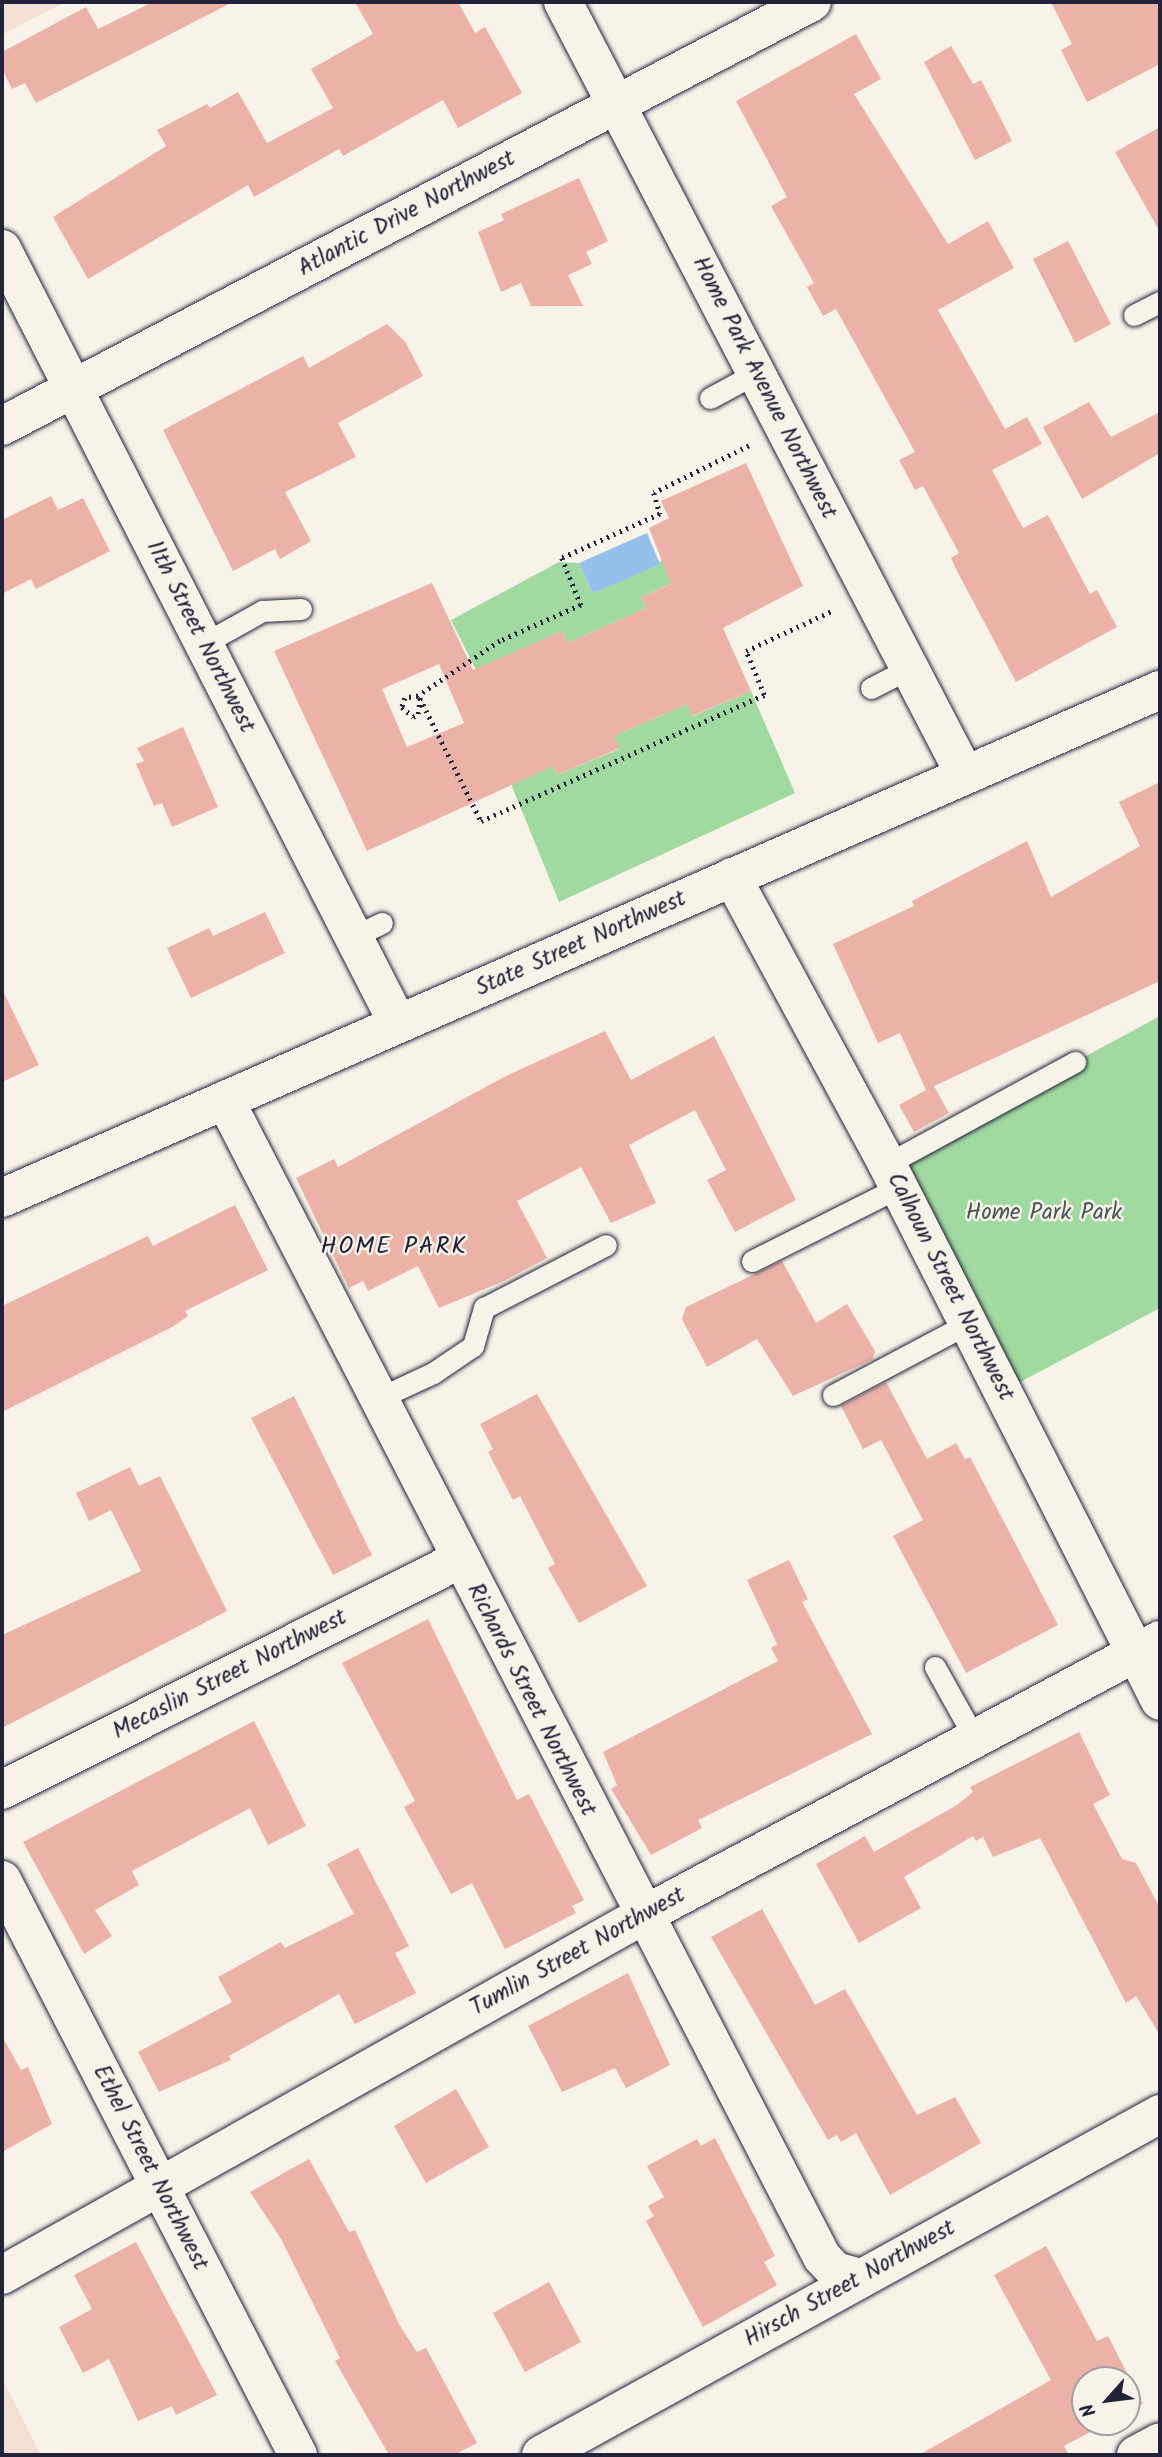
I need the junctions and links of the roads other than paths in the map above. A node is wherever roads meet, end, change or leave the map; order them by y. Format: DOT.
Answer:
graph roads {
  1 [pos="563,2"];
  2 [pos="812,2"];
  3 [pos="616,104"];
  4 [pos="2,249"];
  5 [pos="1160,302"];
  6 [pos="1134,315"];
  7 [pos="756,373"];
  8 [pos="73,388"];
  9 [pos="710,398"];
  10 [pos="2,426"];
  11 [pos="301,609"];
  12 [pos="204,644"];
  13 [pos="910,668"];
  14 [pos="871,688"];
  15 [pos="1160,690"];
  16 [pos="965,775"];
  17 [pos="732,877"];
  18 [pos="398,1024"];
  19 [pos="1075,1062"];
  20 [pos="225,1100"];
  21 [pos="893,1176"];
  22 [pos="2,1198"];
  23 [pos="606,1245"];
  24 [pos="752,1261"];
  25 [pos="969,1323"];
  26 [pos="833,1395"];
  27 [pos="377,1399"];
  28 [pos="459,1560"];
  29 [pos="1149,1646"];
  30 [pos="935,1667"];
  31 [pos="1160,1701"];
  32 [pos="975,1738"];
  33 [pos="2,1790"];
  34 [pos="2,1880"];
  35 [pos="642,1916"];
  36 [pos="1160,2114"];
  37 [pos="159,2187"];
  38 [pos="2,2275"];
  39 [pos="861,2278"];
  40 [pos="1160,2442"];
  41 [pos="298,2455"];
  42 [pos="541,2455"];
  43 [pos="1136,2455"];
  1 -- 3 [label="street, Home Park Avenue Northwest"];
  2 -- 3 [label="street, Atlantic Drive Northwest"];
  3 -- 7 [label="street, Home Park Avenue Northwest"];
  3 -- 8 [label="street, Atlantic Drive Northwest"];
  4 -- 8 [label="street, 11th Street Northwest"];
  5 -- 6 [label="lane"];
  7 -- 9 [label="lane"];
  7 -- 13 [label="street, Home Park Avenue Northwest"];
  8 -- 10 [label="street, Atlantic Drive Northwest"];
  8 -- 12 [label="street, 11th Street Northwest"];
  11 -- 12 [label="lane"];
  12 -- 18 [label="street, 11th Street Northwest"];
  13 -- 14 [label="lane"];
  13 -- 16 [label="street, Home Park Avenue Northwest"];
  15 -- 16 [label="street, State Street Northwest"];
  16 -- 17 [label="street, State Street Northwest"];
  17 -- 18 [label="street, State Street Northwest"];
  17 -- 21 [label="street, Calhoun Street Northwest"];
  18 -- 20 [label="street, State Street Northwest"];
  19 -- 21 [label="lane"];
  20 -- 22 [label="street, State Street Northwest"];
  20 -- 27 [label="street, Richards Street Northwest"];
  21 -- 24 [label="lane"];
  21 -- 25 [label="street, Calhoun Street Northwest"];
  23 -- 27 [label="lane"];
  25 -- 26 [label="lane"];
  25 -- 29 [label="street, Calhoun Street Northwest"];
  27 -- 28 [label="street, Richards Street Northwest"];
  28 -- 33 [label="street, Mecaslin Street Northwest"];
  28 -- 35 [label="street, Richards Street Northwest"];
  29 -- 31 [label="street, Calhoun Street Northwest"];
  29 -- 32 [label="street, Tumlin Street Northwest"];
  30 -- 32 [label="lane"];
  32 -- 35 [label="street, Tumlin Street Northwest"];
  34 -- 37 [label="street, Ethel Street Northwest"];
  35 -- 37 [label="street, Tumlin Street Northwest"];
  35 -- 39 [label="street, Richards Street Northwest"];
  36 -- 39 [label="street, Hirsch Street Northwest"];
  37 -- 38 [label="street, Tumlin Street Northwest"];
  37 -- 41 [label="street, Ethel Street Northwest"];
  39 -- 42 [label="street, Hirsch Street Northwest"];
  40 -- 43 [label="street"];
}
